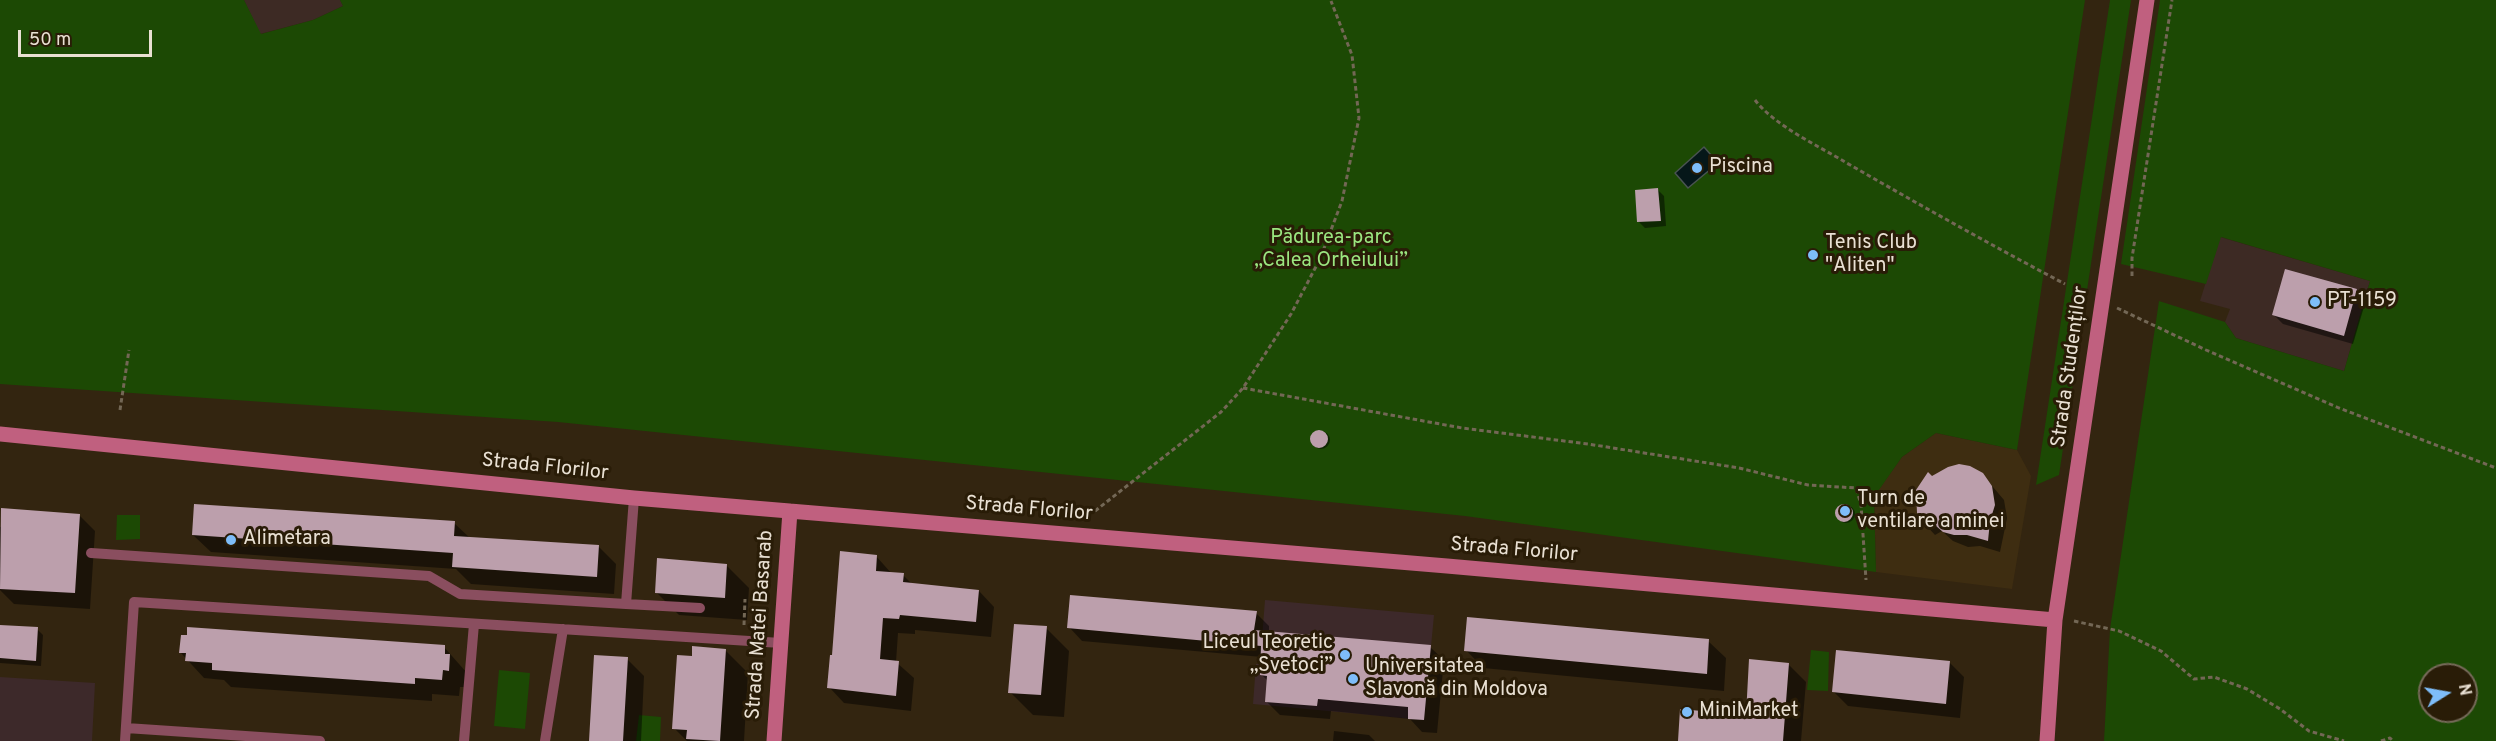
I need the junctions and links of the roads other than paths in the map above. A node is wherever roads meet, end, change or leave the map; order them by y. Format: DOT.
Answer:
graph roads {
  1 [pos="2147,0"];
  2 [pos="0,434"];
  3 [pos="634,498"];
  4 [pos="790,511"];
  5 [pos="91,552"];
  6 [pos="626,604"];
  7 [pos="700,608"];
  8 [pos="2055,620"];
  9 [pos="474,624"];
  10 [pos="563,629"];
  11 [pos="781,643"];
  12 [pos="126,728"];
  13 [pos="125,741"];
  14 [pos="320,741"];
  15 [pos="464,741"];
  16 [pos="545,741"];
  17 [pos="774,741"];
  18 [pos="2047,741"];
  1 -- 8 [label="main road, Strada Studenților"];
  2 -- 3 [label="main road, Strada Florilor"];
  3 -- 4 [label="main road, Strada Florilor"];
  3 -- 6 [label="lane"];
  4 -- 8 [label="main road, Strada Florilor"];
  4 -- 11 [label="main road, Strada Matei Basarab"];
  5 -- 6 [label="lane"];
  6 -- 7 [label="lane"];
  8 -- 18 [label="main road, Strada Studenților"];
  9 -- 10 [label="lane"];
  9 -- 12 [label="lane"];
  9 -- 15 [label="lane"];
  10 -- 11 [label="lane"];
  10 -- 16 [label="lane"];
  11 -- 17 [label="main road, Strada Matei Basarab"];
  12 -- 13 [label="lane"];
  12 -- 14 [label="lane"];
}
